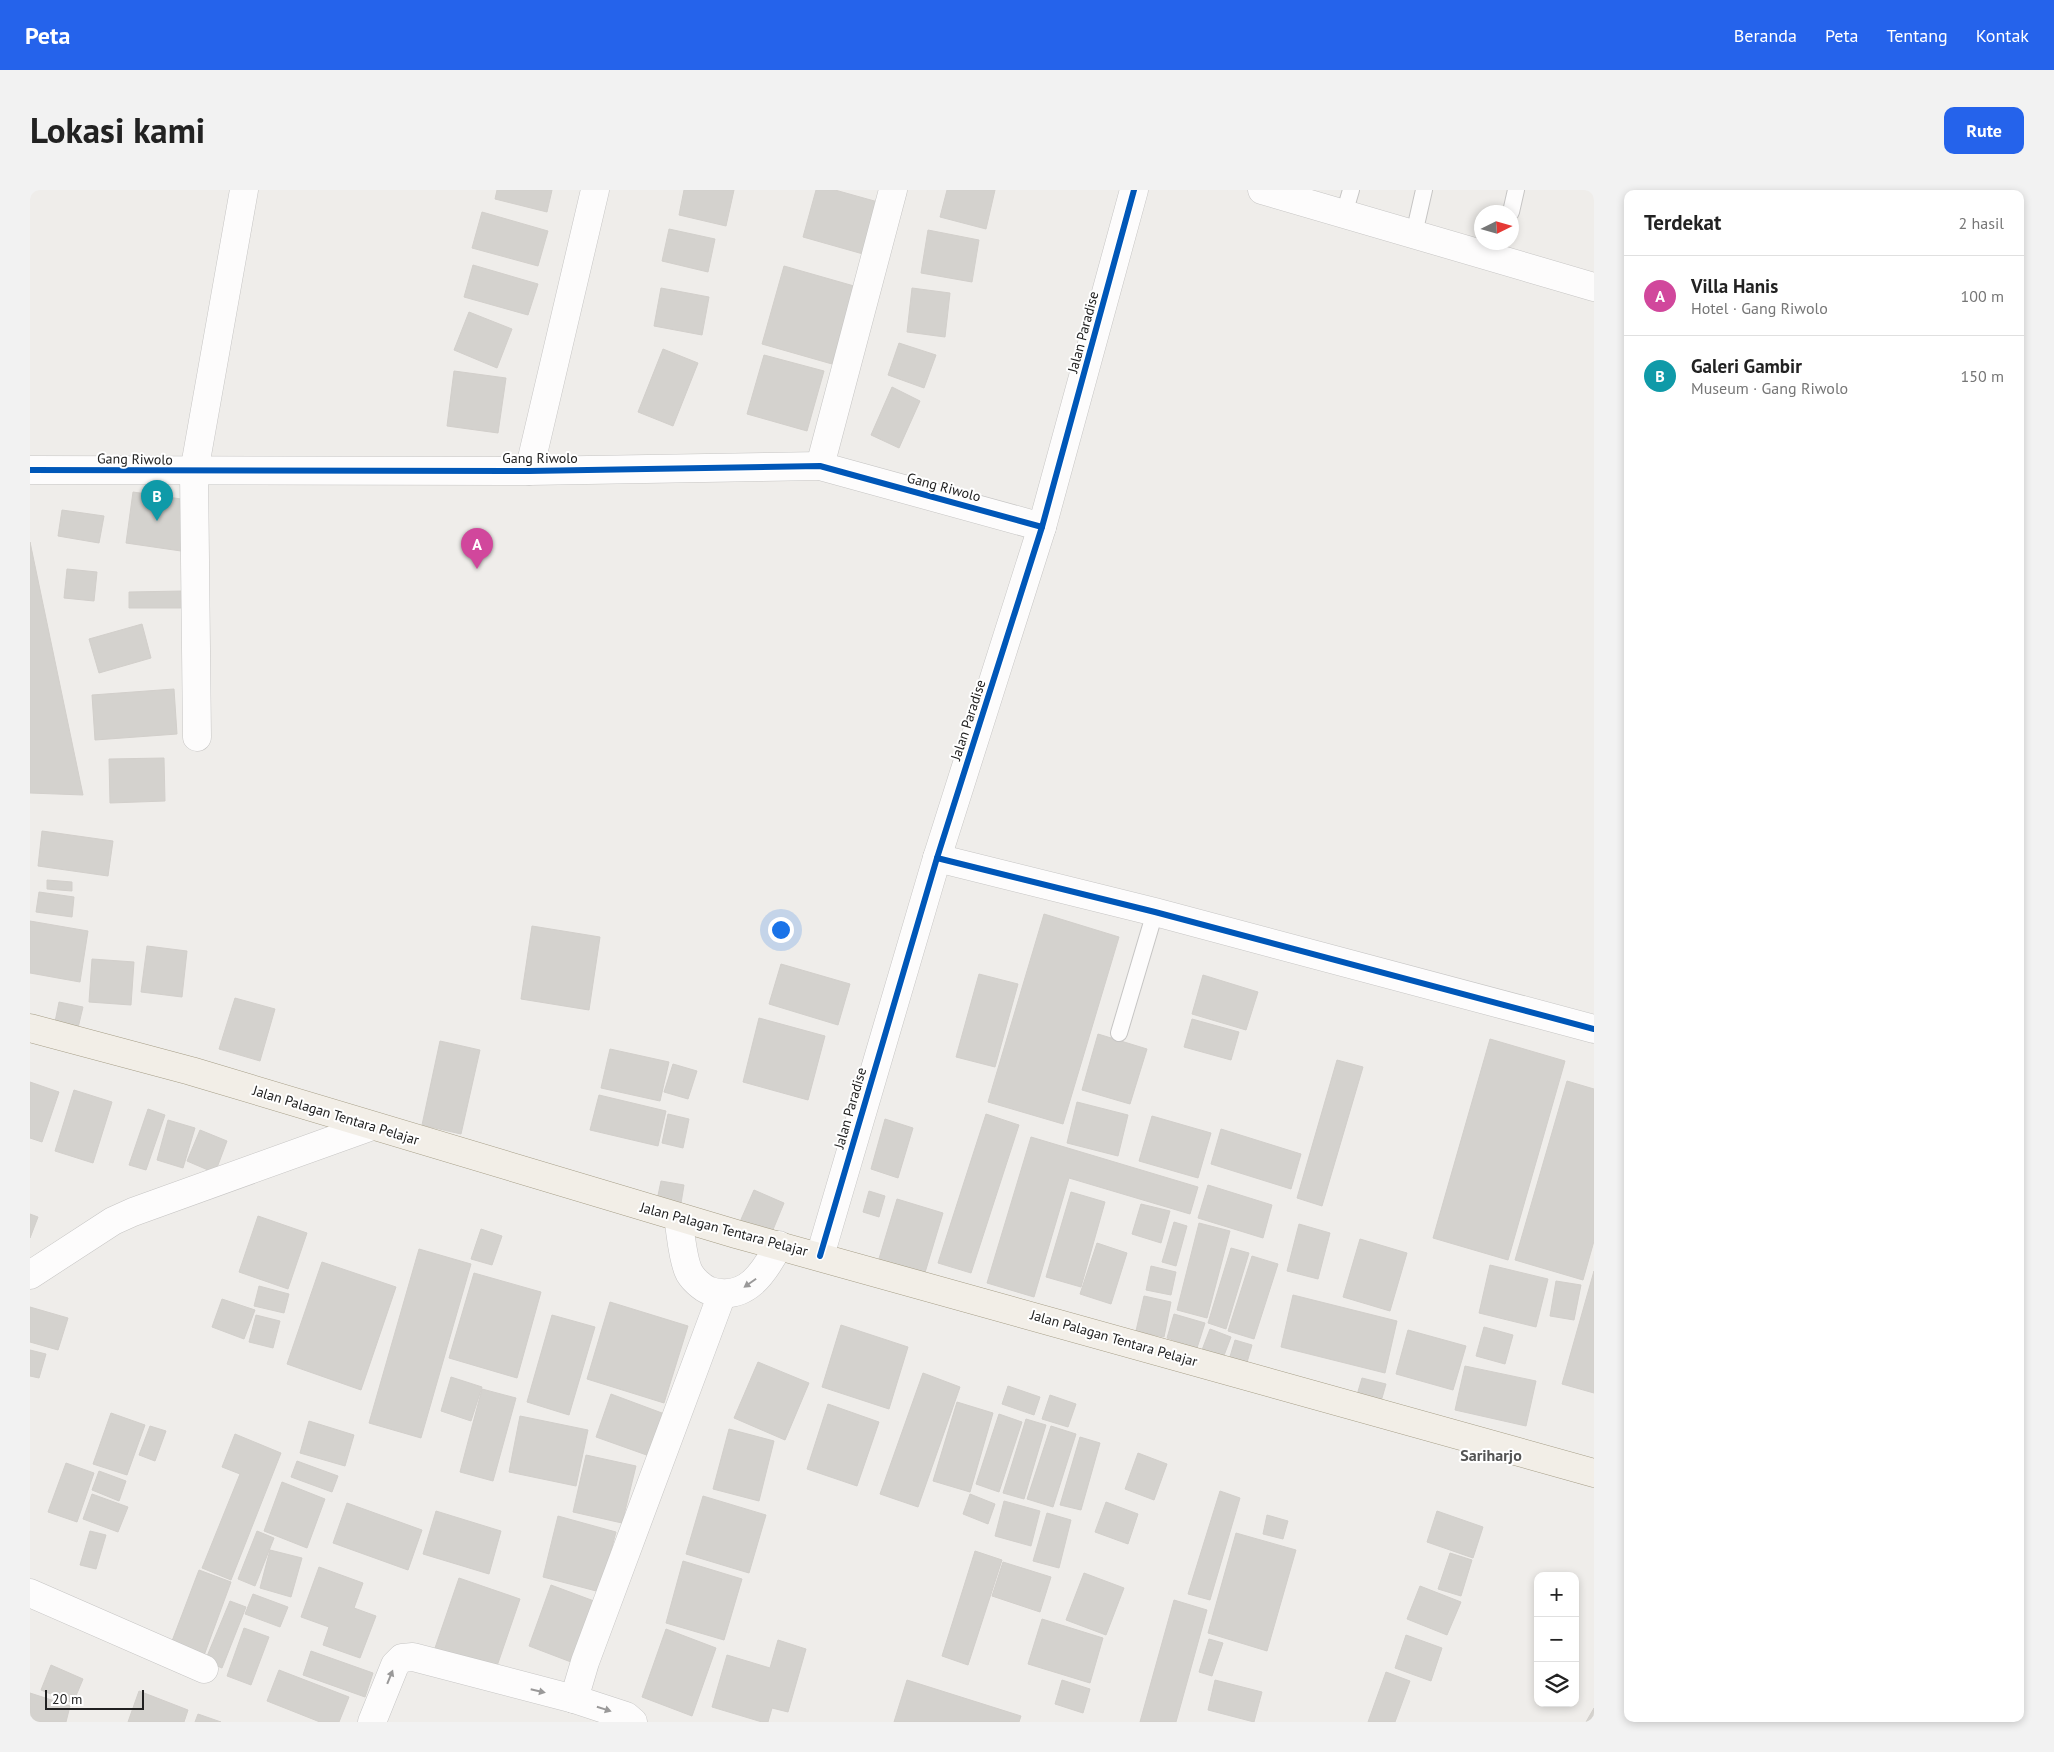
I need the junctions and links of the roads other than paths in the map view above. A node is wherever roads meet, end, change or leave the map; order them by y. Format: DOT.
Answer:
graph roads {
  1 [pos="244,190"];
  2 [pos="595,190"];
  3 [pos="893,190"];
  4 [pos="1134,190"];
  5 [pos="1262,190"];
  6 [pos="1424,190"];
  7 [pos="1516,190"];
  8 [pos="1348,202"];
  9 [pos="1513,205"];
  10 [pos="1414,234"];
  11 [pos="1502,251"];
  12 [pos="1594,287"];
  13 [pos="820,466"];
  14 [pos="30,470"];
  15 [pos="529,471"];
  16 [pos="194,472"];
  17 [pos="1042,527"];
  18 [pos="197,737"];
  19 [pos="937,858"];
  20 [pos="1155,912"];
  21 [pos="30,1028"];
  22 [pos="1594,1029"];
  23 [pos="1119,1033"];
  24 [pos="372,1126"];
  25 [pos="678,1217"];
  26 [pos="779,1245"];
  27 [pos="820,1256"];
  28 [pos="30,1275"];
  29 [pos="722,1294"];
  30 [pos="1594,1473"];
  31 [pos="30,1593"];
  32 [pos="204,1669"];
  33 [pos="574,1699"];
  34 [pos="372,1722"];
  35 [pos="633,1722"];
  1 -- 16 [label="street"];
  2 -- 15 [label="street"];
  3 -- 13 [label="street"];
  4 -- 17 [label="street, Jalan Paradise"];
  5 -- 8 [label="street"];
  6 -- 10 [label="lane"];
  7 -- 9 [label="lane"];
  8 -- 10 [label="street"];
  10 -- 11 [label="street"];
  11 -- 12 [label="street"];
  13 -- 15 [label="street, Gang Riwolo"];
  13 -- 17 [label="street, Gang Riwolo"];
  14 -- 16 [label="street, Gang Riwolo"];
  15 -- 16 [label="street, Gang Riwolo"];
  16 -- 18 [label="street"];
  17 -- 19 [label="street, Jalan Paradise"];
  19 -- 20 [label="street"];
  19 -- 27 [label="street, Jalan Paradise"];
  20 -- 22 [label="street"];
  20 -- 23 [label="lane"];
  21 -- 24 [label="main road, Jalan Palagan Tentara Pelajar"];
  24 -- 25 [label="main road, Jalan Palagan Tentara Pelajar"];
  24 -- 28 [label="street"];
  25 -- 26 [label="main road, Jalan Palagan Tentara Pelajar"];
  25 -- 29 [label="street"];
  26 -- 27 [label="main road, Jalan Palagan Tentara Pelajar"];
  26 -- 29 [label="street, one-way"];
  27 -- 30 [label="main road, Jalan Palagan Tentara Pelajar"];
  29 -- 33 [label="street"];
  31 -- 32 [label="street"];
  34 -- 33 [label="street, one-way"];
  33 -- 35 [label="street, one-way"];
}
